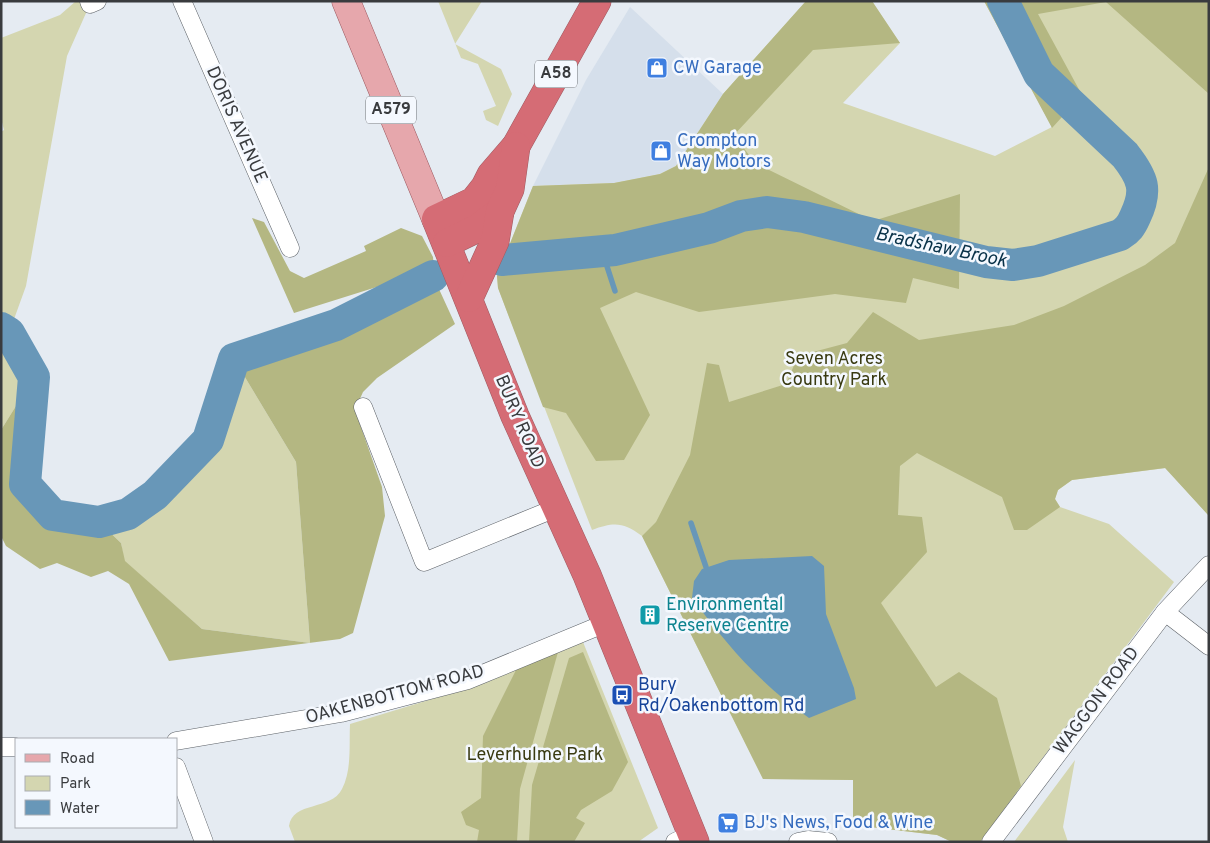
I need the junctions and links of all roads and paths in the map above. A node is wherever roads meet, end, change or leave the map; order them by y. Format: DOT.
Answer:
graph roads {
  1 [pos="182,1"];
  2 [pos="346,1"];
  3 [pos="597,1"];
  4 [pos="516,146"];
  5 [pos="500,211"];
  6 [pos="436,218"];
  7 [pos="447,243"];
  8 [pos="290,248"];
  9 [pos="469,298"];
  10 [pos="363,407"];
  11 [pos="556,508"];
  12 [pos="1209,566"];
  13 [pos="1166,612"];
  14 [pos="606,623"];
  15 [pos="1209,646"];
  16 [pos="178,741"];
  17 [pos="1,747"];
  18 [pos="15,747"];
  19 [pos="178,772"];
  20 [pos="687,839"];
  21 [pos="805,841"];
  22 [pos="204,842"];
  23 [pos="828,842"];
  24 [pos="991,842"];
  1 -- 8 [label="street, DORIS AVENUE"];
  2 -- 6 [label="main road, BURY ROAD / A579"];
  3 -- 4 [label="highway, A58"];
  4 -- 5 [label="highway, A58"];
  4 -- 6 [label="highway, A58"];
  5 -- 7 [label="highway, A58"];
  5 -- 9 [label="highway, A58"];
  6 -- 7 [label="highway, BURY ROAD"];
  7 -- 9 [label="highway, BURY ROAD"];
  9 -- 11 [label="highway, BURY ROAD"];
  10 -- 11 [label="street"];
  11 -- 14 [label="highway, BURY ROAD"];
  12 -- 13 [label="street, WAGGON ROAD"];
  13 -- 15 [label="street"];
  13 -- 24 [label="street, WAGGON ROAD"];
  14 -- 16 [label="street, OAKENBOTTOM ROAD"];
  14 -- 20 [label="highway, BURY ROAD"];
  17 -- 18 [label="street"];
  19 -- 22 [label="street"];
  21 -- 23 [label="street"];
}
